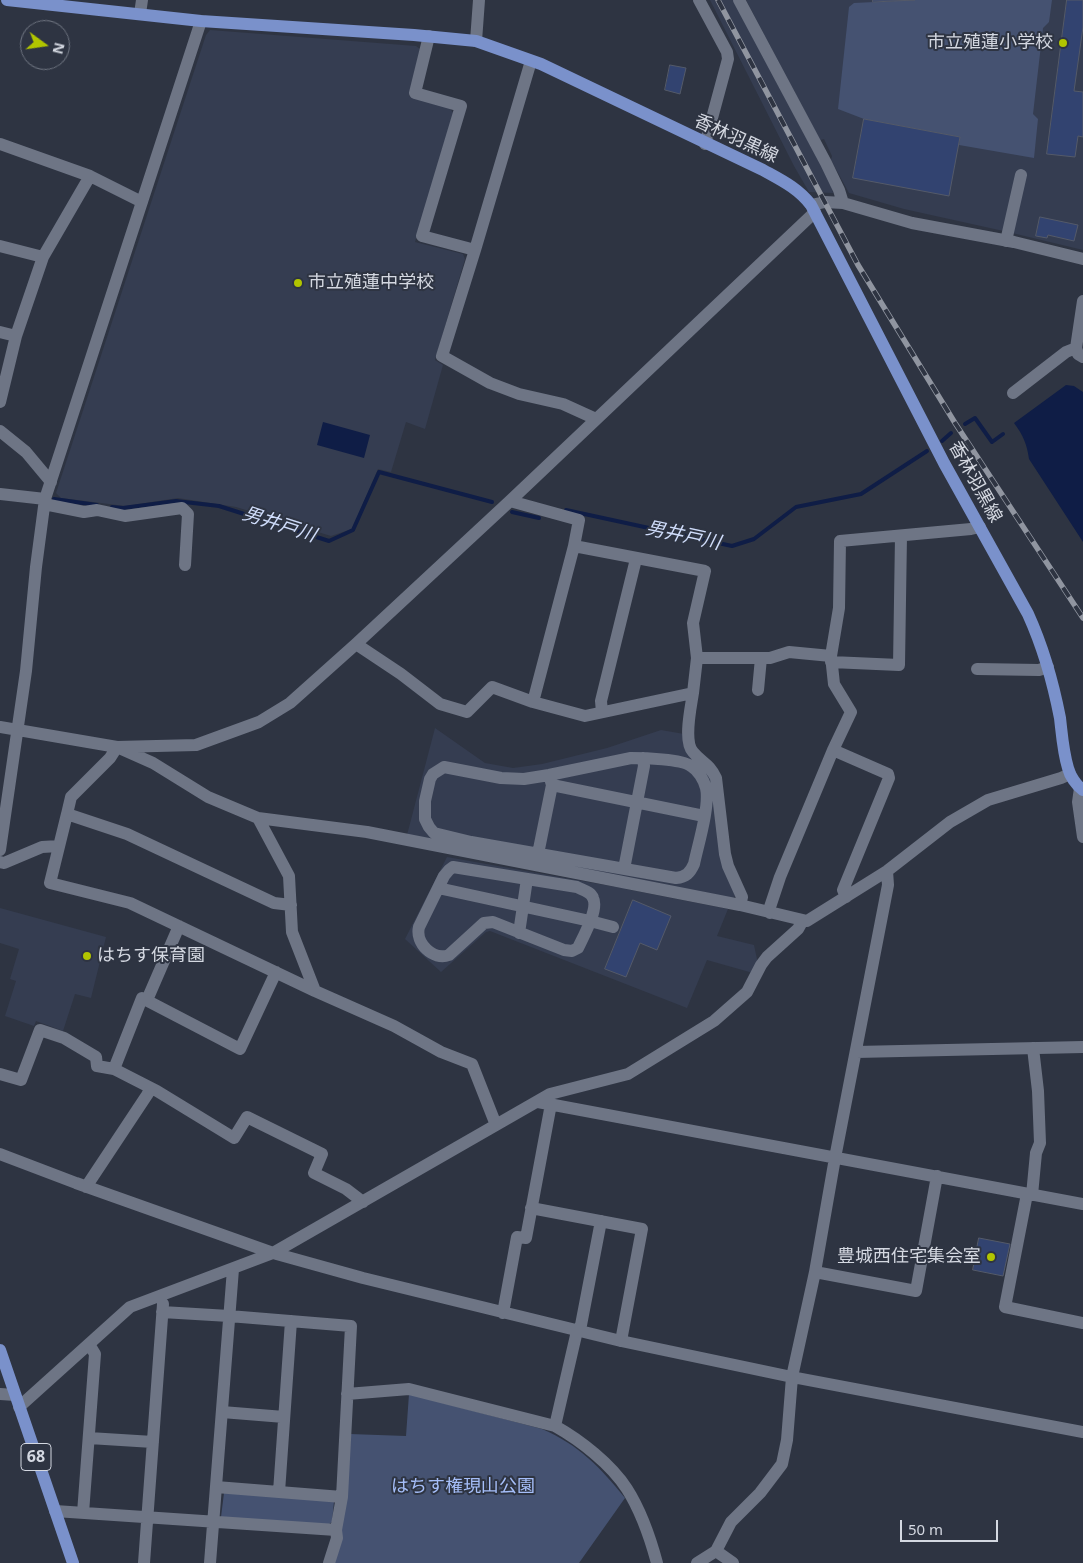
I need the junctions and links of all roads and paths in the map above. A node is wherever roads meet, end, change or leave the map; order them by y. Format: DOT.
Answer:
graph roads {
  1 [pos="8,0"];
  2 [pos="142,0"];
  3 [pos="479,0"];
  4 [pos="699,0"];
  5 [pos="739,0"];
  6 [pos="140,14"];
  7 [pos="201,21"];
  8 [pos="428,36"];
  9 [pos="476,41"];
  10 [pos="531,61"];
  11 [pos="0,144"];
  12 [pos="705,144"];
  13 [pos="1021,175"];
  14 [pos="90,176"];
  15 [pos="142,202"];
  16 [pos="843,204"];
  17 [pos="813,208"];
  18 [pos="1006,241"];
  19 [pos="0,246"];
  20 [pos="475,250"];
  21 [pos="43,257"];
  22 [pos="1083,259"];
  23 [pos="1083,301"];
  24 [pos="0,332"];
  25 [pos="16,336"];
  26 [pos="1080,353"];
  27 [pos="1013,393"];
  28 [pos="0,402"];
  29 [pos="596,419"];
  30 [pos="0,430"];
  31 [pos="51,482"];
  32 [pos="0,494"];
  33 [pos="510,501"];
  34 [pos="45,502"];
  35 [pos="980,527"];
  36 [pos="901,536"];
  37 [pos="574,546"];
  38 [pos="636,559"];
  39 [pos="185,565"];
  40 [pos="356,644"];
  41 [pos="697,658"];
  42 [pos="761,658"];
  43 [pos="831,659"];
  44 [pos="1048,668"];
  45 [pos="977,669"];
  46 [pos="758,690"];
  47 [pos="693,693"];
  48 [pos="533,702"];
  49 [pos="602,712"];
  50 [pos="0,727"];
  51 [pos="17,730"];
  52 [pos="117,747"];
  53 [pos="833,750"];
  54 [pos="644,758"];
  55 [pos="1070,774"];
  56 [pos="550,780"];
  57 [pos="1082,789"];
  58 [pos="636,802"];
  59 [pos="66,814"];
  60 [pos="704,816"];
  61 [pos="258,818"];
  62 [pos="1083,837"];
  63 [pos="59,846"];
  64 [pos="0,850"];
  65 [pos="538,854"];
  66 [pos="0,862"];
  67 [pos="624,869"];
  68 [pos="887,871"];
  69 [pos="527,879"];
  70 [pos="438,888"];
  71 [pos="846,897"];
  72 [pos="291,905"];
  73 [pos="740,905"];
  74 [pos="523,907"];
  75 [pos="770,912"];
  76 [pos="803,920"];
  77 [pos="590,921"];
  78 [pos="179,926"];
  79 [pos="613,927"];
  80 [pos="519,933"];
  81 [pos="758,950"];
  82 [pos="761,965"];
  83 [pos="276,972"];
  84 [pos="315,991"];
  85 [pos="147,1000"];
  86 [pos="1083,1046"];
  87 [pos="1033,1048"];
  88 [pos="856,1052"];
  89 [pos="114,1069"];
  90 [pos="0,1074"];
  91 [pos="150,1088"];
  92 [pos="544,1103"];
  93 [pos="496,1125"];
  94 [pos="0,1154"];
  95 [pos="835,1158"];
  96 [pos="937,1176"];
  97 [pos="86,1187"];
  98 [pos="1029,1194"];
  99 [pos="363,1202"];
  100 [pos="1083,1204"];
  101 [pos="531,1208"];
  102 [pos="601,1221"];
  103 [pos="273,1253"];
  104 [pos="233,1269"];
  105 [pos="815,1272"];
  106 [pos="164,1294"];
  107 [pos="162,1312"];
  108 [pos="503,1313"];
  109 [pos="229,1316"];
  110 [pos="291,1321"];
  111 [pos="1083,1323"];
  112 [pos="578,1331"];
  113 [pos="621,1341"];
  114 [pos="89,1344"];
  115 [pos="0,1350"];
  116 [pos="792,1377"];
  117 [pos="0,1394"];
  118 [pos="347,1394"];
  119 [pos="17,1401"];
  120 [pos="222,1412"];
  121 [pos="284,1417"];
  122 [pos="555,1426"];
  123 [pos="1083,1432"];
  124 [pos="89,1438"];
  125 [pos="153,1442"];
  126 [pos="216,1487"];
  127 [pos="279,1492"];
  128 [pos="342,1497"];
  129 [pos="55,1511"];
  130 [pos="83,1513"];
  131 [pos="147,1517"];
  132 [pos="214,1522"];
  133 [pos="336,1530"];
  134 [pos="716,1551"];
  135 [pos="73,1563"];
  136 [pos="144,1563"];
  137 [pos="210,1563"];
  138 [pos="328,1563"];
  139 [pos="657,1563"];
  140 [pos="697,1563"];
  141 [pos="733,1563"];
  1 -- 6 [label="main road, 香林羽黒線"];
  2 -- 6 [label="street"];
  3 -- 9 [label="street"];
  4 -- 12 [label="street"];
  5 -- 16 [label="street"];
  6 -- 7 [label="main road, 香林羽黒線"];
  7 -- 8 [label="main road, 香林羽黒線"];
  7 -- 15 [label="street"];
  8 -- 9 [label="main road, 香林羽黒線"];
  8 -- 20 [label="street"];
  9 -- 10 [label="main road, 香林羽黒線"];
  10 -- 12 [label="main road, 香林羽黒線"];
  10 -- 20 [label="street"];
  11 -- 14 [label="street"];
  12 -- 17 [label="main road, 香林羽黒線"];
  13 -- 18 [label="street"];
  14 -- 15 [label="street"];
  14 -- 21 [label="street"];
  15 -- 31 [label="street"];
  16 -- 17 [label="street"];
  16 -- 18 [label="street"];
  17 -- 29 [label="street"];
  17 -- 35 [label="main road, 香林羽黒線"];
  18 -- 22 [label="street"];
  19 -- 21 [label="street"];
  20 -- 29 [label="street"];
  21 -- 25 [label="street"];
  23 -- 26 [label="street"];
  24 -- 25 [label="street"];
  25 -- 28 [label="street"];
  26 -- 27 [label="street"];
  29 -- 33 [label="street"];
  30 -- 31 [label="street"];
  31 -- 34 [label="street"];
  32 -- 34 [label="street"];
  33 -- 37 [label="street"];
  33 -- 40 [label="street"];
  34 -- 39 [label="street"];
  34 -- 51 [label="street"];
  35 -- 36 [label="street"];
  35 -- 44 [label="main road, 香林羽黒線"];
  36 -- 43 [label="street"];
  36 -- 43 [label="street"];
  37 -- 38 [label="street"];
  37 -- 48 [label="street"];
  38 -- 41 [label="street"];
  38 -- 49 [label="street"];
  40 -- 48 [label="street"];
  40 -- 52 [label="street"];
  41 -- 42 [label="street"];
  41 -- 47 [label="street"];
  42 -- 43 [label="street"];
  42 -- 46 [label="street"];
  43 -- 53 [label="street"];
  44 -- 45 [label="street"];
  44 -- 55 [label="main road, 香林羽黒線"];
  47 -- 49 [label="street"];
  47 -- 73 [label="street"];
  48 -- 49 [label="street"];
  50 -- 51 [label="street"];
  51 -- 52 [label="street"];
  51 -- 64 [label="street"];
  52 -- 59 [label="street"];
  52 -- 61 [label="street"];
  53 -- 71 [label="street"];
  53 -- 75 [label="street"];
  54 -- 56 [label="street"];
  54 -- 58 [label="street"];
  54 -- 60 [label="street"];
  55 -- 57 [label="main road, 香林羽黒線"];
  55 -- 68 [label="street"];
  56 -- 58 [label="street"];
  56 -- 65 [label="street"];
  56 -- 65 [label="street"];
  57 -- 62 [label="street"];
  58 -- 60 [label="street"];
  58 -- 67 [label="street"];
  59 -- 63 [label="street"];
  59 -- 72 [label="street"];
  60 -- 67 [label="street"];
  61 -- 72 [label="street"];
  61 -- 73 [label="street"];
  63 -- 66 [label="street"];
  63 -- 78 [label="street"];
  65 -- 67 [label="street"];
  68 -- 71 [label="street"];
  68 -- 88 [label="street"];
  69 -- 70 [label="street"];
  69 -- 74 [label="street"];
  69 -- 77 [label="street"];
  70 -- 74 [label="street"];
  70 -- 80 [label="street"];
  71 -- 76 [label="street"];
  72 -- 84 [label="street"];
  73 -- 75 [label="street"];
  74 -- 77 [label="street"];
  74 -- 80 [label="street"];
  75 -- 76 [label="street"];
  76 -- 82 [label="street"];
  77 -- 79 [label="street"];
  77 -- 80 [label="street"];
  78 -- 83 [label="street"];
  78 -- 85 [label="street"];
  81 -- 82 [label="street"];
  82 -- 92 [label="street"];
  83 -- 84 [label="street"];
  83 -- 85 [label="street"];
  84 -- 93 [label="street"];
  85 -- 89 [label="street"];
  86 -- 87 [label="street"];
  87 -- 88 [label="street"];
  87 -- 98 [label="street"];
  88 -- 95 [label="street"];
  89 -- 90 [label="street"];
  89 -- 91 [label="street"];
  91 -- 97 [label="street"];
  91 -- 99 [label="street"];
  92 -- 93 [label="street"];
  92 -- 95 [label="street"];
  92 -- 101 [label="street"];
  93 -- 99 [label="street"];
  94 -- 97 [label="street"];
  95 -- 96 [label="street"];
  95 -- 105 [label="street"];
  96 -- 98 [label="street"];
  96 -- 105 [label="street"];
  97 -- 103 [label="street"];
  98 -- 100 [label="street"];
  98 -- 111 [label="street"];
  99 -- 103 [label="street"];
  101 -- 102 [label="street"];
  101 -- 108 [label="street"];
  102 -- 112 [label="street"];
  102 -- 113 [label="street"];
  103 -- 104 [label="street"];
  103 -- 108 [label="street"];
  104 -- 106 [label="street"];
  104 -- 109 [label="street"];
  105 -- 116 [label="street"];
  106 -- 107 [label="street"];
  106 -- 114 [label="street"];
  107 -- 109 [label="street"];
  107 -- 125 [label="street"];
  108 -- 112 [label="street"];
  109 -- 110 [label="street"];
  109 -- 120 [label="street"];
  110 -- 118 [label="street"];
  110 -- 121 [label="street"];
  112 -- 113 [label="street"];
  112 -- 122 [label="street"];
  113 -- 116 [label="street"];
  114 -- 119 [label="street"];
  114 -- 124 [label="street"];
  115 -- 119 [label="main road, 68"];
  116 -- 123 [label="street"];
  116 -- 134 [label="street"];
  117 -- 119 [label="street"];
  118 -- 122 [label="street"];
  118 -- 128 [label="street"];
  119 -- 129 [label="main road, 68"];
  120 -- 121 [label="street"];
  120 -- 126 [label="street"];
  121 -- 127 [label="street"];
  122 -- 139 [label="street"];
  124 -- 125 [label="street"];
  124 -- 130 [label="street"];
  125 -- 131 [label="street"];
  126 -- 127 [label="street"];
  126 -- 132 [label="street"];
  127 -- 128 [label="street"];
  128 -- 133 [label="street"];
  129 -- 130 [label="street"];
  129 -- 135 [label="main road, 68"];
  130 -- 131 [label="street"];
  131 -- 132 [label="street"];
  131 -- 136 [label="street"];
  132 -- 133 [label="street"];
  132 -- 137 [label="street"];
  133 -- 138 [label="street"];
  134 -- 140 [label="street"];
  134 -- 141 [label="street"];
}
